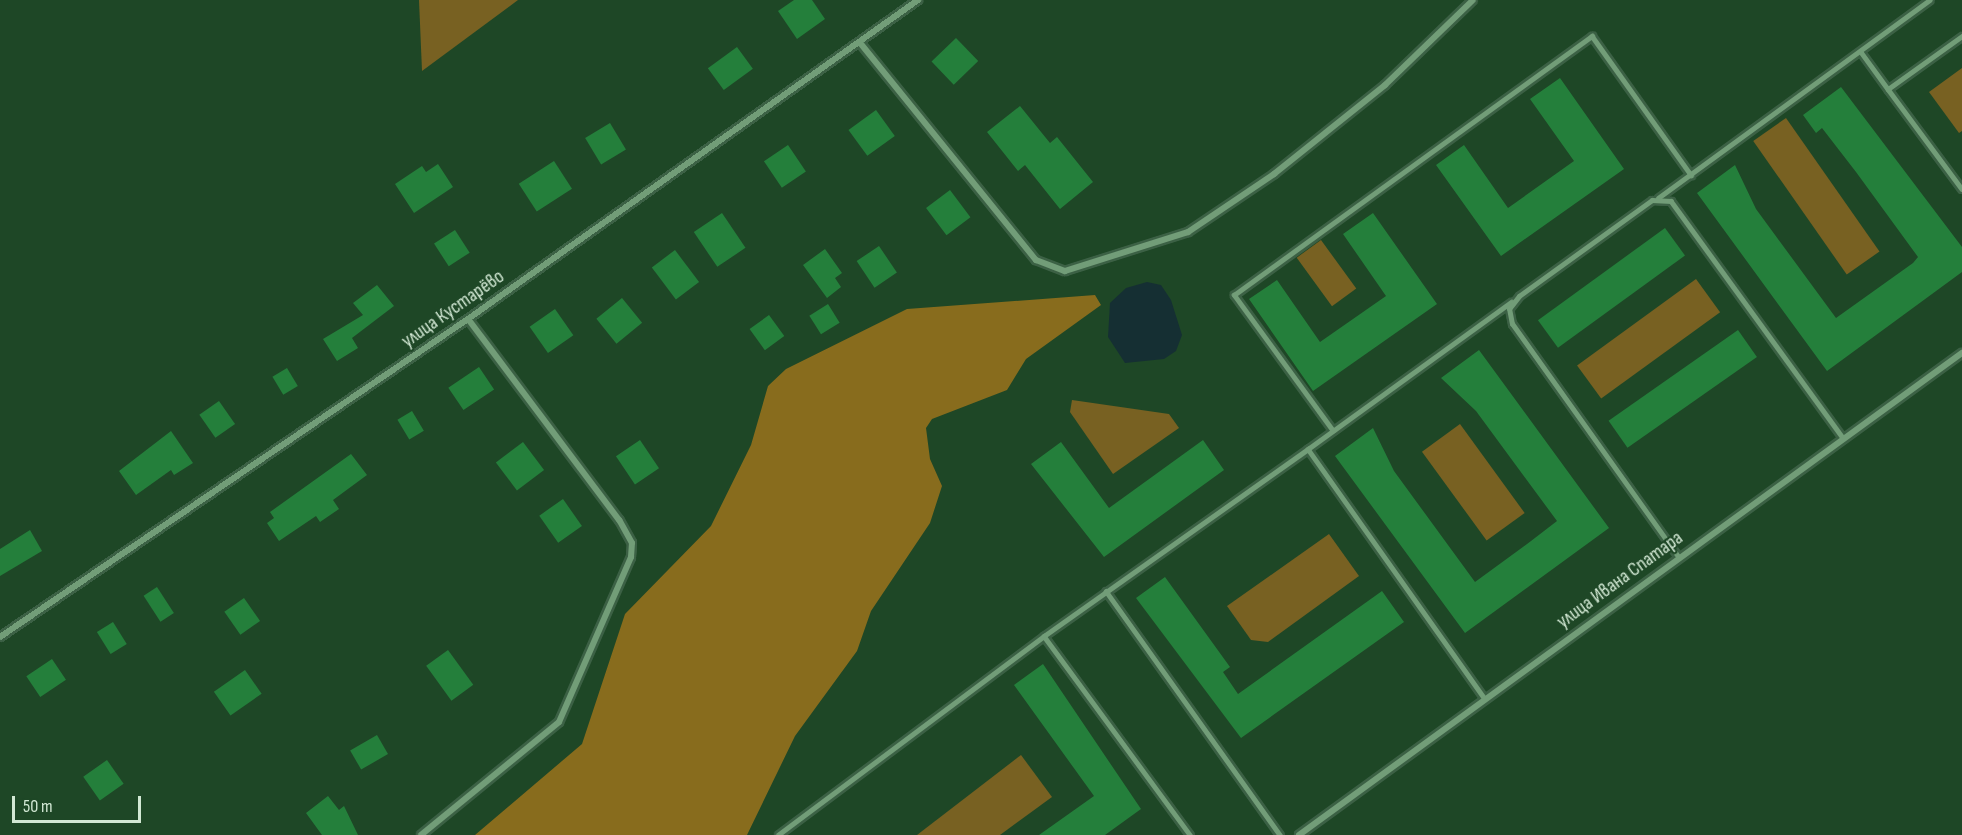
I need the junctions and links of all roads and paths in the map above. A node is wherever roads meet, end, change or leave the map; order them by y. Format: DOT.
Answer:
graph roads {
  1 [pos="918,0"];
  2 [pos="1473,0"];
  3 [pos="1930,0"];
  4 [pos="1962,36"];
  5 [pos="861,44"];
  6 [pos="1861,52"];
  7 [pos="1888,89"];
  8 [pos="1691,175"];
  9 [pos="1962,189"];
  10 [pos="1658,198"];
  11 [pos="1513,301"];
  12 [pos="468,319"];
  13 [pos="1962,352"];
  14 [pos="1333,431"];
  15 [pos="1843,438"];
  16 [pos="1308,449"];
  17 [pos="1678,558"];
  18 [pos="1106,591"];
  19 [pos="1044,636"];
  20 [pos="0,637"];
  21 [pos="1485,699"];
  22 [pos="421,835"];
  23 [pos="778,835"];
  24 [pos="1190,835"];
  25 [pos="1280,835"];
  26 [pos="1299,835"];
  1 -- 5 [label="street, улица Кустарёво"];
  2 -- 5 [label="street"];
  3 -- 6 [label="lane"];
  4 -- 7 [label="lane"];
  5 -- 12 [label="street, улица Кустарёво"];
  6 -- 7 [label="lane"];
  6 -- 8 [label="lane"];
  7 -- 9 [label="lane"];
  8 -- 10 [label="lane"];
  8 -- 14 [label="lane"];
  10 -- 11 [label="lane"];
  10 -- 15 [label="lane"];
  11 -- 14 [label="lane"];
  11 -- 17 [label="lane"];
  12 -- 20 [label="street, улица Кустарёво"];
  12 -- 22 [label="street"];
  13 -- 15 [label="street, улица Ивана Спатара"];
  14 -- 16 [label="lane"];
  15 -- 17 [label="street, улица Ивана Спатара"];
  16 -- 18 [label="lane"];
  16 -- 21 [label="lane"];
  17 -- 21 [label="street, улица Ивана Спатара"];
  18 -- 19 [label="lane"];
  18 -- 25 [label="lane"];
  19 -- 23 [label="lane"];
  19 -- 24 [label="lane"];
  21 -- 26 [label="street, улица Ивана Спатара"];
}
